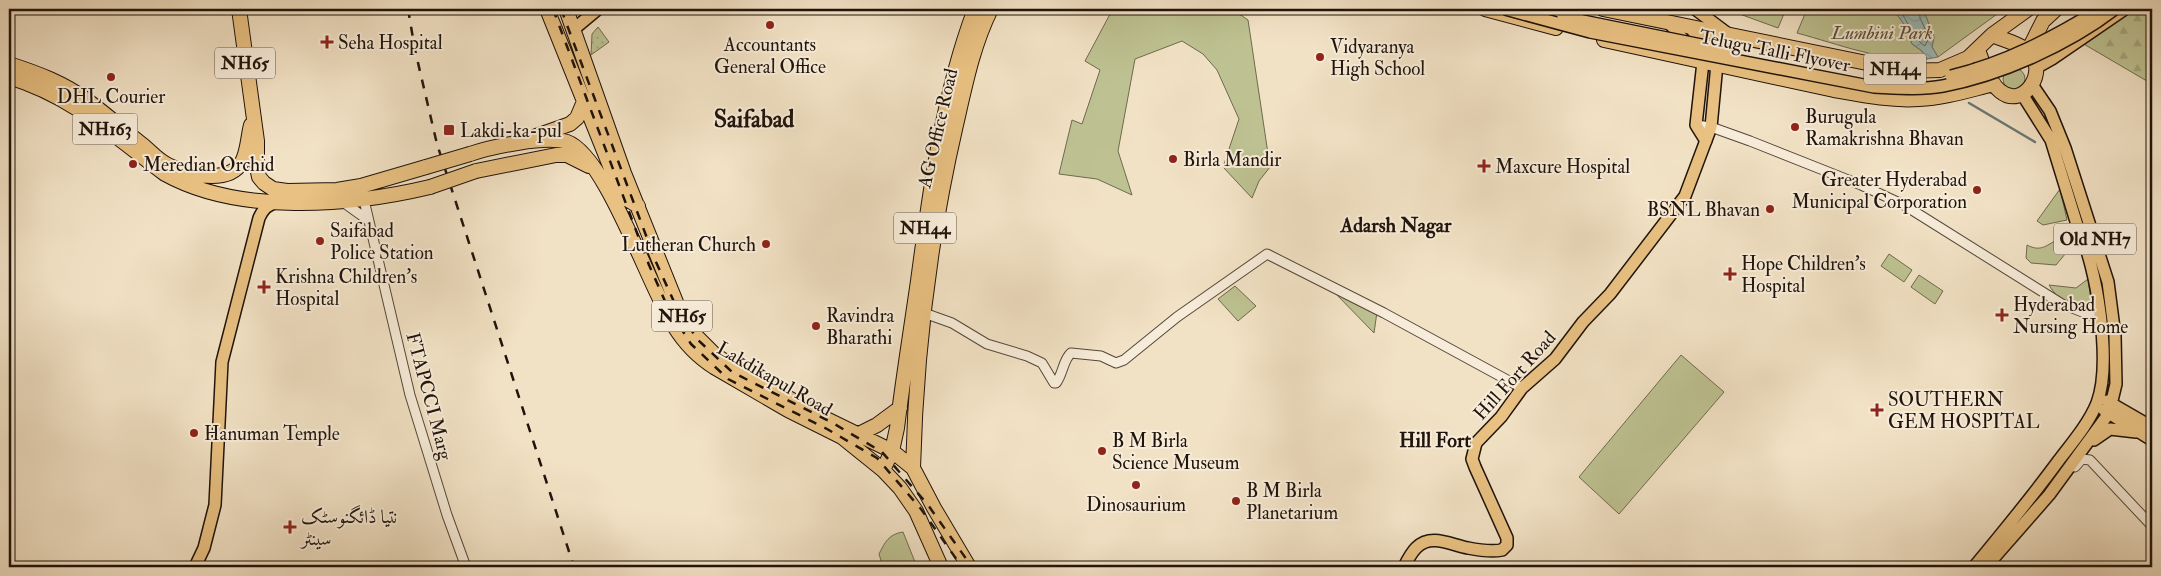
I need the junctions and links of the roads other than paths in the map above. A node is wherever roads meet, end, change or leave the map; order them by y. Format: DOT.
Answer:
graph roads {
  1 [pos="239,9"];
  2 [pos="547,9"];
  3 [pos="566,9"];
  4 [pos="975,9"];
  5 [pos="991,9"];
  6 [pos="1485,9"];
  7 [pos="1532,9"];
  8 [pos="1603,9"];
  9 [pos="1695,9"];
  10 [pos="2028,9"];
  11 [pos="2056,9"];
  12 [pos="2100,9"];
  13 [pos="2115,9"];
  14 [pos="2125,9"];
  15 [pos="593,10"];
  16 [pos="1624,11"];
  17 [pos="1511,12"];
  18 [pos="1669,23"];
  19 [pos="1690,27"];
  20 [pos="574,29"];
  21 [pos="1730,35"];
  22 [pos="1992,35"];
  23 [pos="1978,50"];
  24 [pos="2028,51"];
  25 [pos="1702,62"];
  26 [pos="9,64"];
  27 [pos="1717,64"];
  28 [pos="2036,68"];
  29 [pos="9,77"];
  30 [pos="592,80"];
  31 [pos="1994,84"];
  32 [pos="2027,90"];
  33 [pos="2041,98"];
  34 [pos="584,103"];
  35 [pos="2031,107"];
  36 [pos="252,117"];
  37 [pos="1696,125"];
  38 [pos="1711,127"];
  39 [pos="1706,141"];
  40 [pos="517,143"];
  41 [pos="596,170"];
  42 [pos="198,187"];
  43 [pos="282,196"];
  44 [pos="622,196"];
  45 [pos="243,199"];
  46 [pos="364,200"];
  47 [pos="343,202"];
  48 [pos="258,218"];
  49 [pos="368,220"];
  50 [pos="924,314"];
  51 [pos="2100,319"];
  52 [pos="2116,384"];
  53 [pos="1522,388"];
  54 [pos="2097,401"];
  55 [pos="900,408"];
  56 [pos="2111,408"];
  57 [pos="2136,416"];
  58 [pos="2152,427"];
  59 [pos="2141,433"];
  60 [pos="859,434"];
  61 [pos="2152,440"];
  62 [pos="2083,450"];
  63 [pos="892,451"];
  64 [pos="883,470"];
  65 [pos="916,473"];
  66 [pos="2064,475"];
  67 [pos="900,488"];
  68 [pos="2152,526"];
  69 [pos="195,567"];
  70 [pos="466,567"];
  71 [pos="941,567"];
  72 [pos="969,567"];
  73 [pos="1404,567"];
  74 [pos="1974,567"];
  75 [pos="1986,567"];
  1 -- 36 [label="highway, Lakdikapul Road / NH65"];
  2 -- 34 [label="highway, Lakdikapul Road / NH65"];
  3 -- 20 [label="highway, Lakdikapul Road / NH65"];
  4 -- 55 [label="highway, AG Office Road / NH44"];
  5 -- 50 [label="highway, AG Office Road / NH44"];
  6 -- 17 [label="highway, NH44"];
  7 -- 12 [label="main road, Telugu Talli Flyover, bridge"];
  8 -- 16 [label="highway, NH44"];
  9 -- 21 [label="main road"];
  10 -- 22 [label="highway, NH44"];
  11 -- 24 [label="highway"];
  13 -- 17 [label="main road, Telugu Talli Flyover, bridge"];
  14 -- 28 [label="main road"];
  15 -- 20 [label="main road"];
  16 -- 18 [label="highway, NH44"];
  17 -- 25 [label="highway, NH44"];
  18 -- 19 [label="highway, NH44"];
  18 -- 25 [label="main road"];
  19 -- 21 [label="highway, NH44"];
  19 -- 27 [label="main road"];
  20 -- 30 [label="highway, Lakdikapul Road / NH65"];
  21 -- 23 [label="highway, NH44"];
  22 -- 23 [label="highway, NH44"];
  22 -- 24 [label="highway"];
  23 -- 31 [label="highway"];
  24 -- 28 [label="highway"];
  25 -- 27 [label="highway, NH44"];
  25 -- 37 [label="main road"];
  26 -- 36 [label="highway, NH163"];
  27 -- 31 [label="highway, NH44"];
  27 -- 38 [label="main road, Hill Fort Road"];
  28 -- 32 [label="highway"];
  29 -- 42 [label="highway, NH163"];
  30 -- 34 [label="highway, Lakdikapul Road / NH65"];
  30 -- 44 [label="highway, Lakdikapul Road / NH65"];
  31 -- 32 [label="highway"];
  32 -- 33 [label="main road, Old NH7"];
  32 -- 35 [label="main road, Old NH7"];
  33 -- 35 [label="main road"];
  33 -- 52 [label="main road, Old NH7"];
  34 -- 40 [label="highway, Lakdikapul Road / NH65"];
  34 -- 44 [label="highway, Lakdikapul Road / NH65"];
  35 -- 51 [label="main road, Old NH7"];
  36 -- 43 [label="highway, Lakdikapul Road / NH65"];
  37 -- 38 [label="street"];
  37 -- 39 [label="main road"];
  38 -- 39 [label="main road, Hill Fort Road"];
  38 -- 51 [label="street"];
  39 -- 53 [label="main road, Hill Fort Road"];
  40 -- 41 [label="highway, Lakdikapul Road / NH65"];
  40 -- 43 [label="highway, Lakdikapul Road / NH65, bridge"];
  41 -- 44 [label="highway, Lakdikapul Road / NH65"];
  41 -- 46 [label="highway, Lakdikapul Road / NH163, bridge"];
  42 -- 43 [label="highway, NH163"];
  42 -- 45 [label="highway, NH163"];
  43 -- 45 [label="highway, Lakdikapul Road / NH163"];
  43 -- 47 [label="highway, Lakdikapul Road / NH163"];
  43 -- 48 [label="main road"];
  44 -- 60 [label="highway, Lakdikapul Road / NH65"];
  44 -- 64 [label="highway, Lakdikapul Road / NH65"];
  45 -- 48 [label="main road"];
  46 -- 47 [label="highway, Lakdikapul Road / NH163"];
  46 -- 49 [label="street, FTAPCCI Marg"];
  47 -- 49 [label="street"];
  48 -- 69 [label="main road"];
  49 -- 70 [label="street, FTAPCCI Marg"];
  50 -- 53 [label="street"];
  50 -- 65 [label="highway, AG Office Road / NH44"];
  51 -- 54 [label="main road, Old NH7"];
  52 -- 56 [label="main road, Old NH7"];
  52 -- 57 [label="main road"];
  53 -- 73 [label="main road, Hill Fort Road"];
  54 -- 56 [label="main road"];
  54 -- 74 [label="main road, Old NH7"];
  55 -- 60 [label="highway"];
  55 -- 63 [label="highway, AG Office Road / NH44"];
  56 -- 57 [label="main road"];
  56 -- 59 [label="main road"];
  56 -- 62 [label="main road, Old NH7"];
  57 -- 58 [label="main road"];
  59 -- 61 [label="main road"];
  59 -- 62 [label="main road"];
  60 -- 63 [label="highway, Lakdikapul Road / NH65"];
  62 -- 66 [label="main road, Old NH7"];
  63 -- 64 [label="highway, NH44"];
  63 -- 65 [label="highway, NH65"];
  64 -- 67 [label="highway, Lakdikapul Road"];
  65 -- 67 [label="highway"];
  65 -- 72 [label="highway, NH44"];
  66 -- 68 [label="street"];
  66 -- 75 [label="main road, Old NH7"];
  67 -- 71 [label="highway, Lakdikapul Road"];
}
